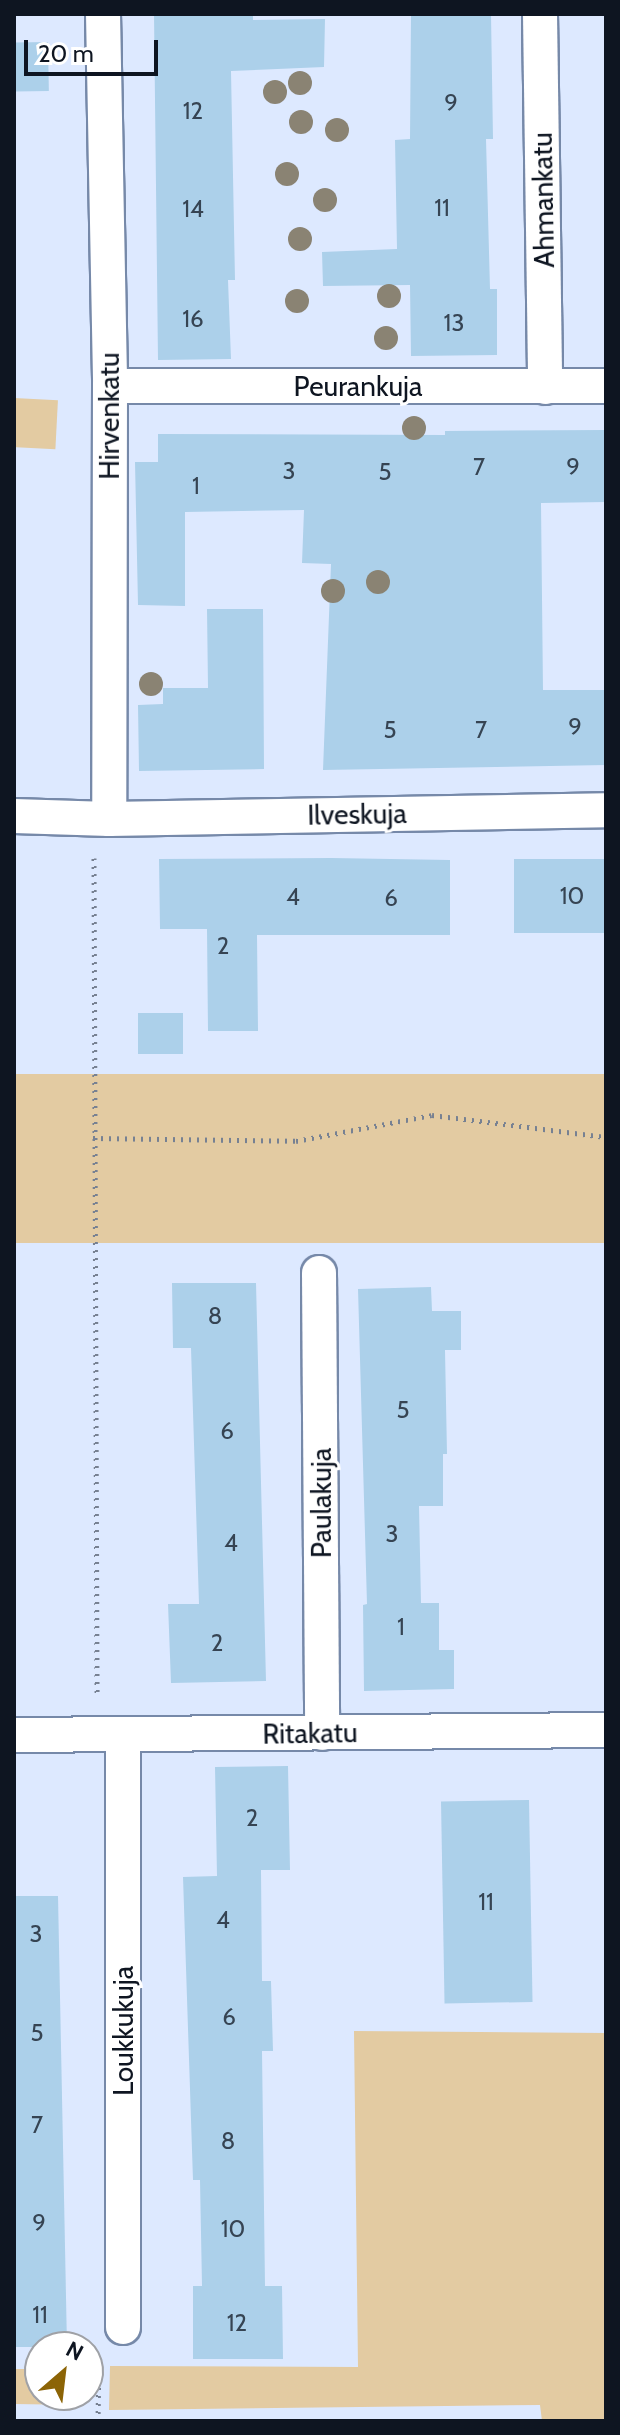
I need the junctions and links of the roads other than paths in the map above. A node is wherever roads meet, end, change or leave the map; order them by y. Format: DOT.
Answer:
graph roads {
  1 [pos="103,14"];
  2 [pos="540,14"];
  3 [pos="110,386"];
  4 [pos="606,386"];
  5 [pos="545,387"];
  6 [pos="606,810"];
  7 [pos="14,816"];
  8 [pos="109,819"];
  9 [pos="319,1273"];
  10 [pos="606,1730"];
  11 [pos="322,1733"];
  12 [pos="14,1735"];
  13 [pos="110,1735"];
  14 [pos="123,2327"];
  1 -- 3 [label="street, Hirvenkatu"];
  2 -- 5 [label="street, Ahmankatu"];
  3 -- 5 [label="street, Peurankuja"];
  3 -- 8 [label="street, Hirvenkatu"];
  4 -- 5 [label="street, Peurankuja"];
  6 -- 8 [label="street, Ilveskuja"];
  7 -- 8 [label="street, Ilveskuja"];
  9 -- 11 [label="street, Paulakuja"];
  10 -- 11 [label="street, Ritakatu"];
  11 -- 13 [label="street, Ritakatu"];
  12 -- 13 [label="street, Ritakatu"];
  13 -- 14 [label="street, Loukkukuja"];
}
